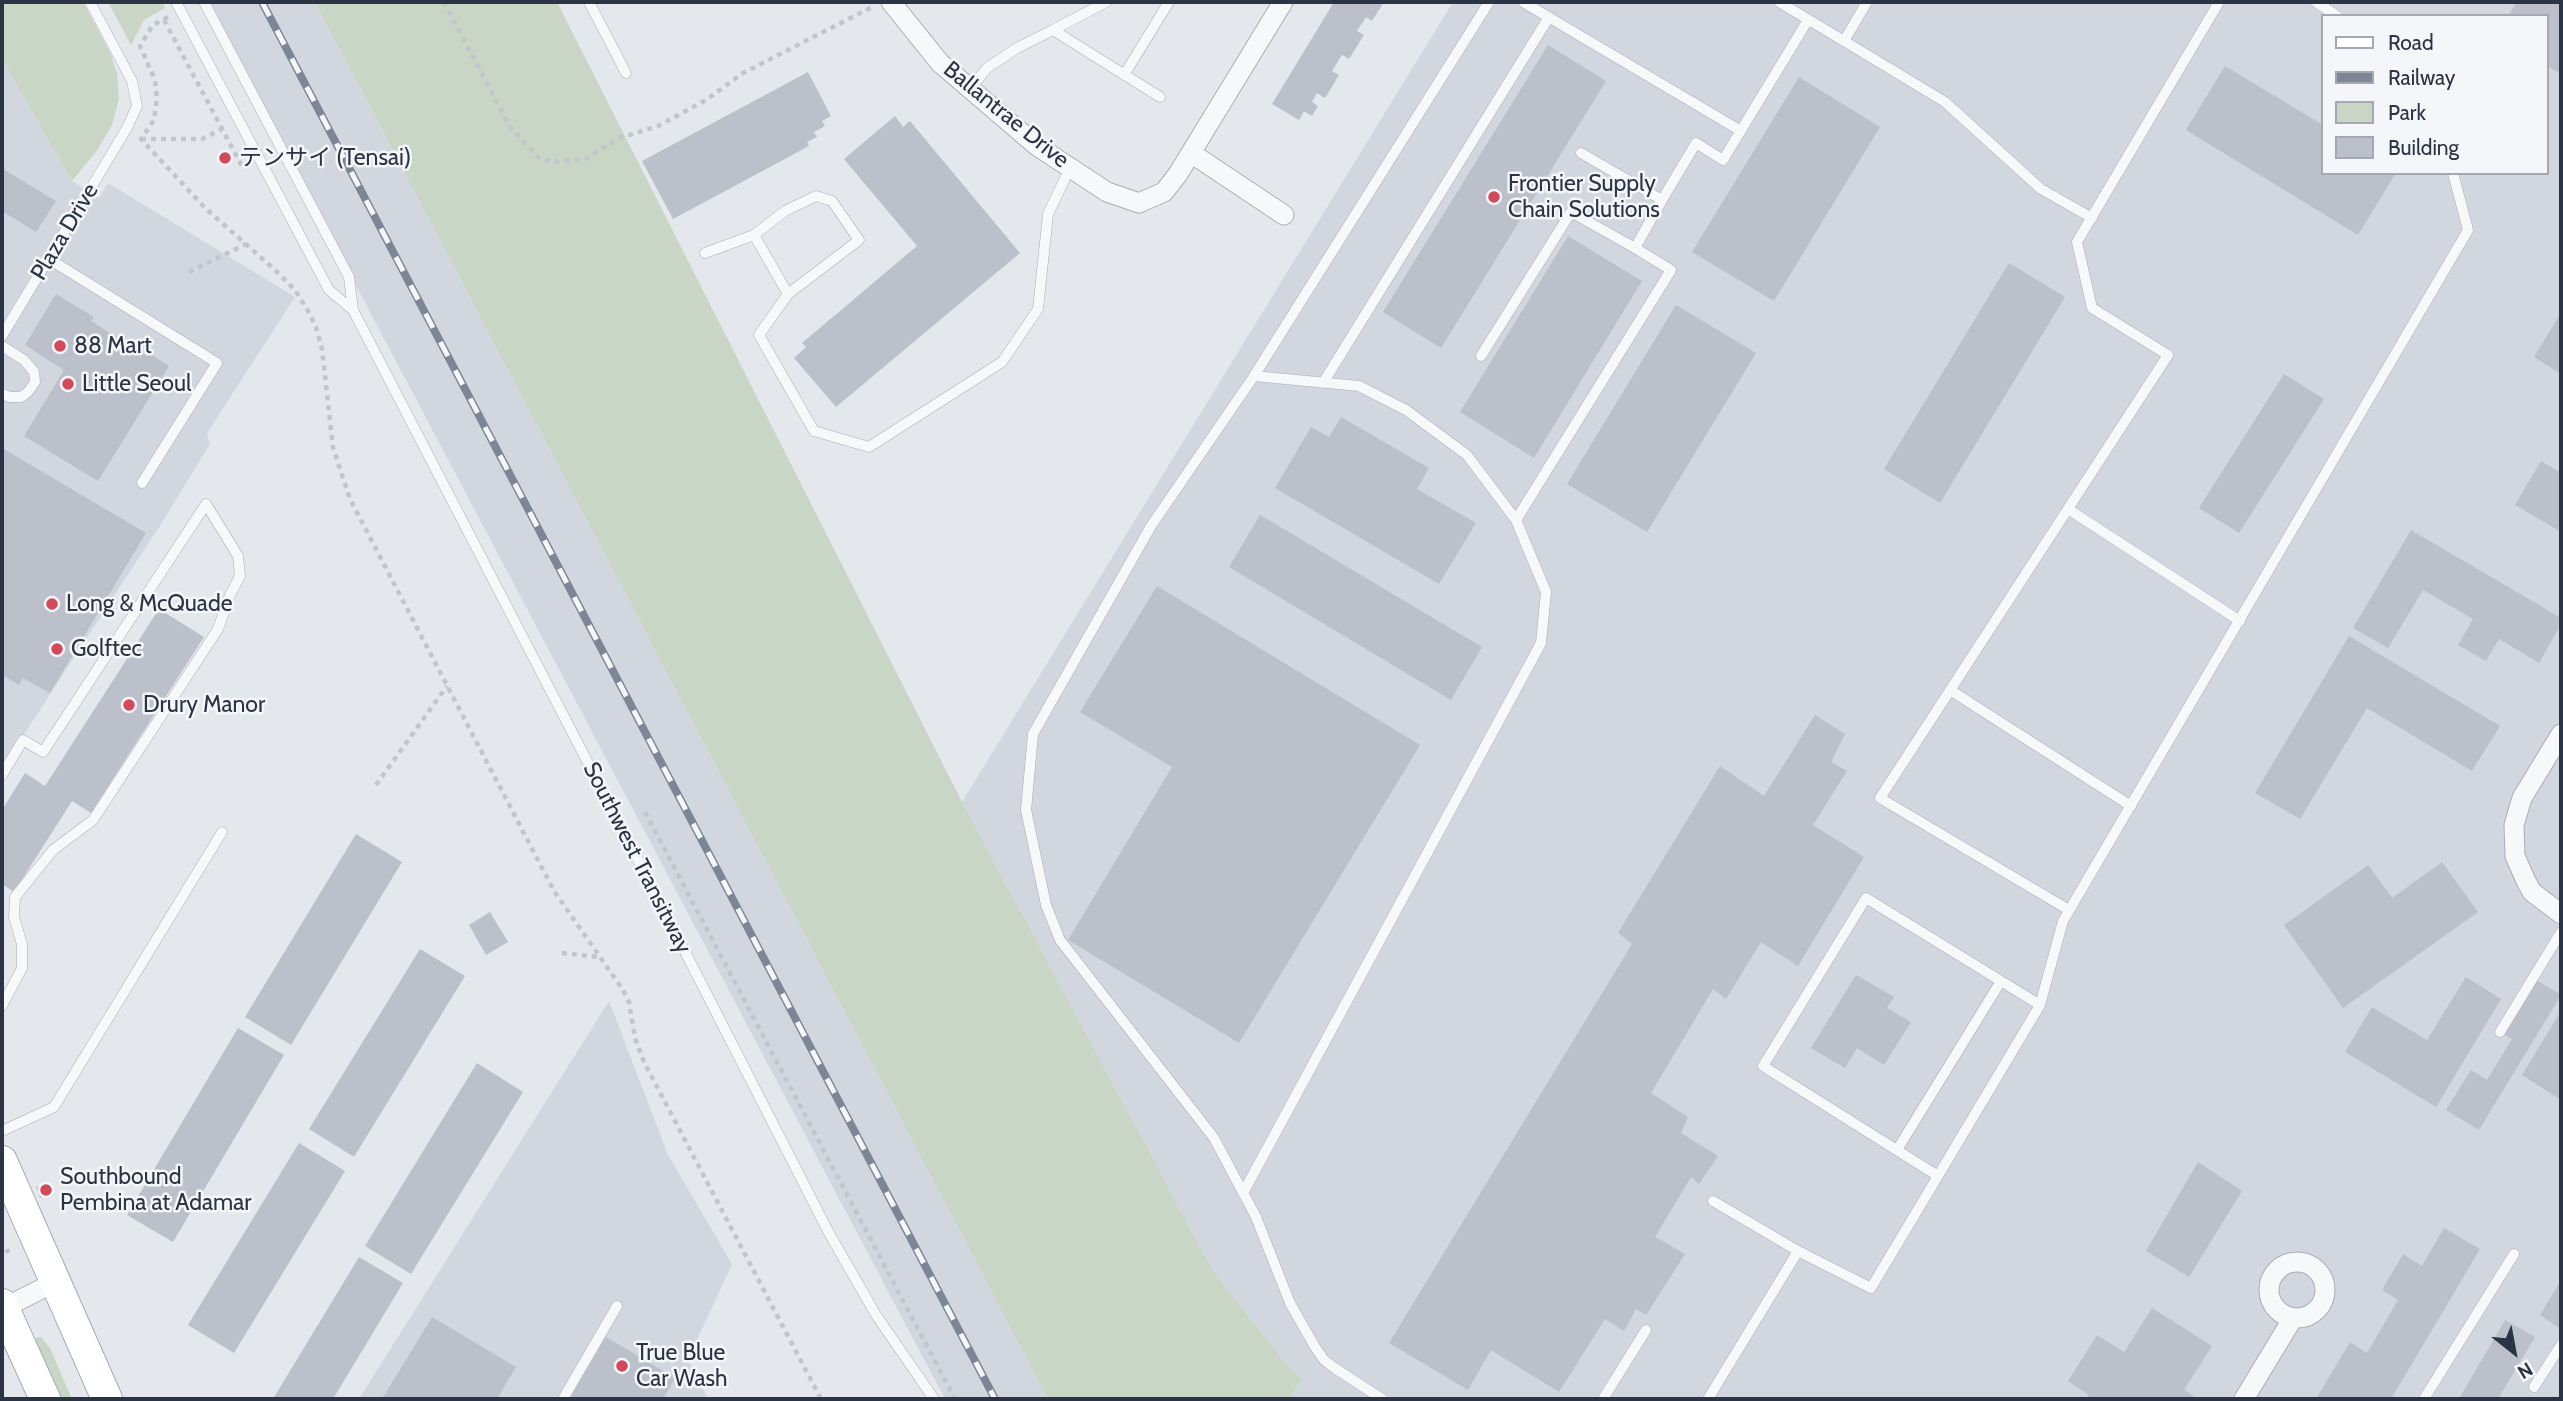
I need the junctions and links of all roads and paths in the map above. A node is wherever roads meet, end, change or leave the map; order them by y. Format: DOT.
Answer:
graph roads {
  1 [pos="90,2"];
  2 [pos="204,2"];
  3 [pos="444,2"];
  4 [pos="589,2"];
  5 [pos="882,2"];
  6 [pos="891,2"];
  7 [pos="1106,2"];
  8 [pos="1169,2"];
  9 [pos="1283,2"];
  10 [pos="1489,2"];
  11 [pos="1523,2"];
  12 [pos="1779,2"];
  13 [pos="1867,2"];
  14 [pos="2219,2"];
  15 [pos="2316,2"];
  16 [pos="178,6"];
  17 [pos="2334,14"];
  18 [pos="1549,17"];
  19 [pos="164,20"];
  20 [pos="1808,20"];
  21 [pos="1053,30"];
  22 [pos="1844,41"];
  23 [pos="626,73"];
  24 [pos="1124,75"];
  25 [pos="970,89"];
  26 [pos="1160,97"];
  27 [pos="222,129"];
  28 [pos="1741,131"];
  29 [pos="141,139"];
  30 [pos="1191,153"];
  31 [pos="1581,153"];
  32 [pos="1070,168"];
  33 [pos="244,170"];
  34 [pos="2454,175"];
  35 [pos="1662,200"];
  36 [pos="1284,215"];
  37 [pos="2091,218"];
  38 [pos="754,235"];
  39 [pos="246,244"];
  40 [pos="1635,248"];
  41 [pos="705,253"];
  42 [pos="49,259"];
  43 [pos="189,272"];
  44 [pos="788,294"];
  45 [pos="353,310"];
  46 [pos="2,336"];
  47 [pos="2,346"];
  48 [pos="1481,356"];
  49 [pos="1254,376"];
  50 [pos="1323,383"];
  51 [pos="2,394"];
  52 [pos="142,483"];
  53 [pos="2068,509"];
  54 [pos="1516,520"];
  55 [pos="2240,621"];
  56 [pos="447,686"];
  57 [pos="1950,690"];
  58 [pos="2561,734"];
  59 [pos="2,775"];
  60 [pos="376,785"];
  61 [pos="2131,806"];
  62 [pos="645,813"];
  63 [pos="222,832"];
  64 [pos="2069,911"];
  65 [pos="2561,914"];
  66 [pos="2561,932"];
  67 [pos="562,953"];
  68 [pos="600,957"];
  69 [pos="2001,981"];
  70 [pos="2040,1005"];
  71 [pos="2,1006"];
  72 [pos="2500,1032"];
  73 [pos="2,1131"];
  74 [pos="1897,1150"];
  75 [pos="2,1161"];
  76 [pos="1938,1176"];
  77 [pos="1243,1193"];
  78 [pos="1713,1201"];
  79 [pos="15,1248"];
  80 [pos="1798,1251"];
  81 [pos="5,1252"];
  82 [pos="2514,1254"];
  83 [pos="55,1282"];
  84 [pos="2,1306"];
  85 [pos="617,1307"];
  86 [pos="2293,1318"];
  87 [pos="1646,1330"];
  88 [pos="2561,1345"];
  89 [pos="2534,1387"];
  90 [pos="45,1399"];
  91 [pos="107,1399"];
  92 [pos="563,1399"];
  93 [pos="821,1399"];
  94 [pos="934,1399"];
  95 [pos="954,1399"];
  96 [pos="1382,1399"];
  97 [pos="1602,1399"];
  98 [pos="1708,1399"];
  99 [pos="2244,1399"];
  100 [pos="2424,1399"];
  1 -- 42 [label="lane, Plaza Drive"];
  2 -- 45 [label="lane, Southwest Transitway"];
  3 -- 5 [label="path"];
  4 -- 23 [label="lane"];
  6 -- 25 [label="street, Ballantrae Drive"];
  7 -- 21 [label="lane"];
  8 -- 24 [label="lane"];
  9 -- 30 [label="street, Ballantrae Drive"];
  10 -- 49 [label="lane"];
  11 -- 18 [label="lane"];
  12 -- 20 [label="lane"];
  13 -- 22 [label="lane"];
  14 -- 37 [label="lane"];
  15 -- 17 [label="lane"];
  16 -- 19 [label="path"];
  16 -- 45 [label="lane, Southwest Transitway"];
  18 -- 28 [label="lane"];
  18 -- 50 [label="lane"];
  19 -- 27 [label="path"];
  19 -- 29 [label="path"];
  20 -- 22 [label="lane"];
  20 -- 28 [label="lane"];
  21 -- 24 [label="lane"];
  21 -- 25 [label="lane"];
  22 -- 37 [label="lane"];
  24 -- 26 [label="lane"];
  25 -- 32 [label="street, Ballantrae Drive"];
  27 -- 29 [label="path"];
  27 -- 33 [label="path"];
  28 -- 35 [label="lane"];
  29 -- 39 [label="path"];
  30 -- 32 [label="street, Ballantrae Drive"];
  30 -- 36 [label="street"];
  31 -- 35 [label="lane"];
  32 -- 44 [label="lane"];
  34 -- 55 [label="lane"];
  35 -- 40 [label="lane"];
  37 -- 53 [label="lane"];
  38 -- 41 [label="lane"];
  38 -- 44 [label="lane"];
  38 -- 44 [label="lane"];
  39 -- 43 [label="path"];
  39 -- 56 [label="path"];
  40 -- 48 [label="lane"];
  40 -- 54 [label="lane"];
  42 -- 46 [label="lane, Plaza Drive"];
  42 -- 52 [label="lane"];
  45 -- 94 [label="lane, Southwest Transitway"];
  47 -- 51 [label="lane"];
  49 -- 50 [label="lane"];
  49 -- 77 [label="lane"];
  50 -- 54 [label="lane"];
  53 -- 55 [label="lane"];
  53 -- 57 [label="lane"];
  54 -- 77 [label="lane"];
  55 -- 61 [label="lane"];
  56 -- 60 [label="path"];
  56 -- 68 [label="path"];
  57 -- 61 [label="lane"];
  57 -- 64 [label="lane"];
  58 -- 65 [label="street"];
  59 -- 71 [label="lane"];
  61 -- 64 [label="lane"];
  62 -- 95 [label="path"];
  63 -- 73 [label="lane"];
  64 -- 70 [label="lane"];
  66 -- 72 [label="lane"];
  67 -- 68 [label="path"];
  68 -- 93 [label="path"];
  69 -- 70 [label="lane"];
  69 -- 74 [label="lane"];
  69 -- 74 [label="lane"];
  70 -- 76 [label="lane"];
  74 -- 76 [label="lane"];
  75 -- 83 [label="main road"];
  76 -- 80 [label="lane"];
  77 -- 96 [label="lane"];
  78 -- 80 [label="lane"];
  79 -- 81 [label="path"];
  80 -- 98 [label="lane"];
  82 -- 100 [label="lane"];
  83 -- 84 [label="street"];
  83 -- 91 [label="main road"];
  84 -- 90 [label="main road"];
  85 -- 92 [label="lane"];
  86 -- 99 [label="street"];
  87 -- 97 [label="lane"];
  88 -- 89 [label="lane"];
}
